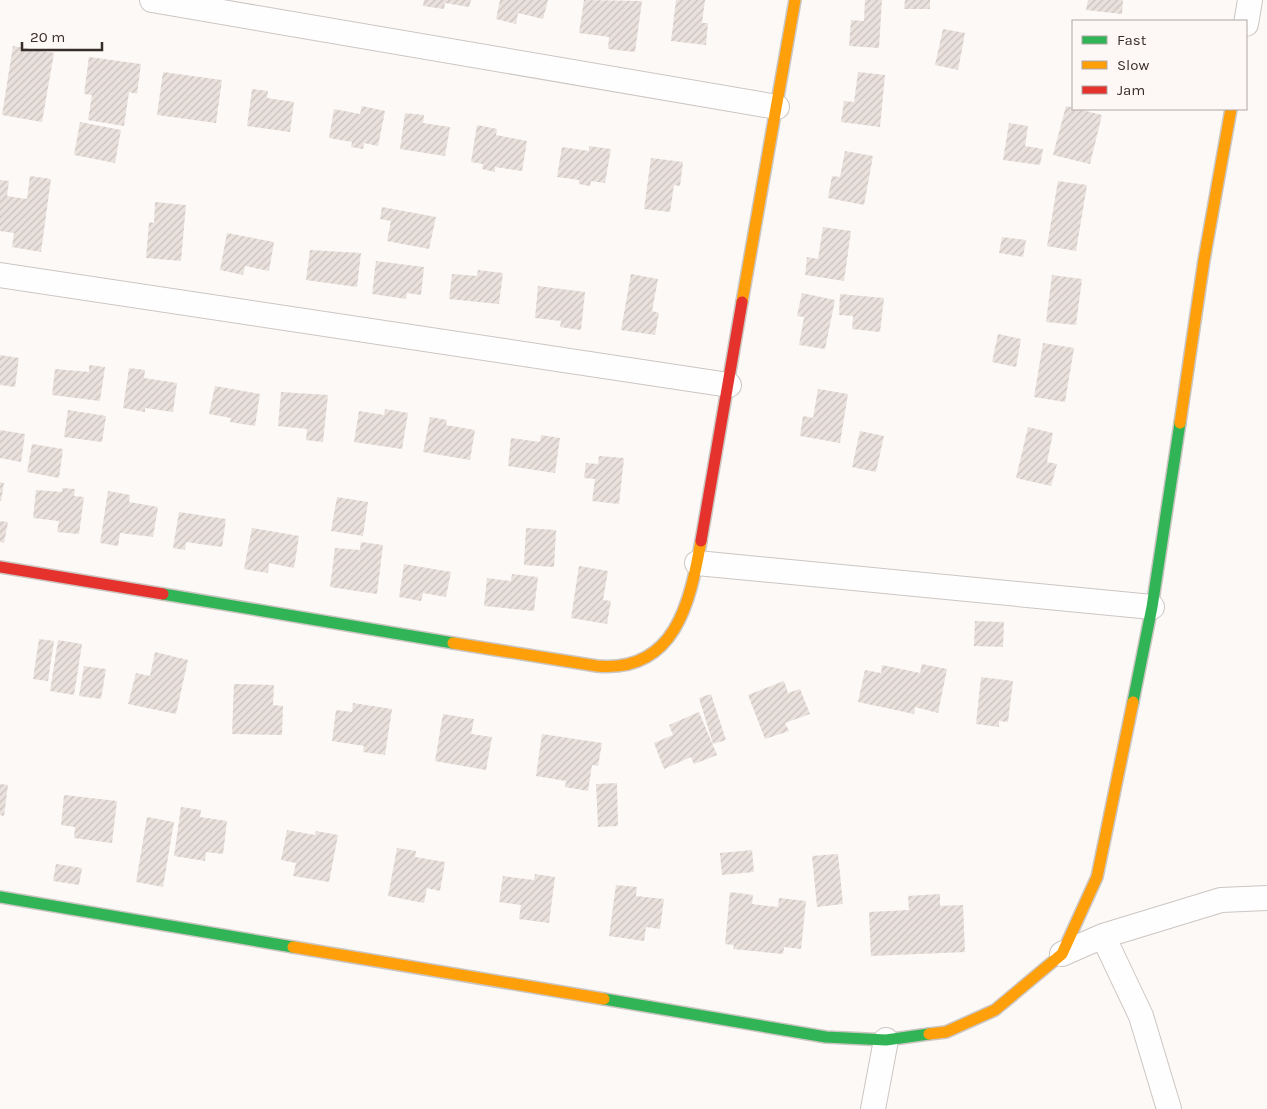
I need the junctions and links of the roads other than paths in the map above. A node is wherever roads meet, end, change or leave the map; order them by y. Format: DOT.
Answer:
graph roads {
  1 [pos="152,0"];
  2 [pos="795,0"];
  3 [pos="1250,0"];
  4 [pos="1247,20"];
  5 [pos="776,108"];
  6 [pos="1231,110"];
  7 [pos="0,275"];
  8 [pos="729,385"];
  9 [pos="698,563"];
  10 [pos="0,567"];
  11 [pos="1152,607"];
  12 [pos="0,897"];
  13 [pos="1267,898"];
  14 [pos="1103,936"];
  15 [pos="1062,954"];
  16 [pos="886,1040"];
  17 [pos="873,1109"];
  18 [pos="1169,1109"];
  1 -- 5 [label="street"];
  2 -- 5 [label="street"];
  3 -- 4 [label="street"];
  5 -- 8 [label="street"];
  6 -- 11 [label="street"];
  7 -- 8 [label="street"];
  8 -- 9 [label="street"];
  9 -- 10 [label="street"];
  9 -- 11 [label="street"];
  11 -- 15 [label="street"];
  12 -- 16 [label="street"];
  13 -- 14 [label="street"];
  14 -- 15 [label="street"];
  14 -- 18 [label="street"];
  15 -- 16 [label="street"];
  16 -- 17 [label="street"];
}
